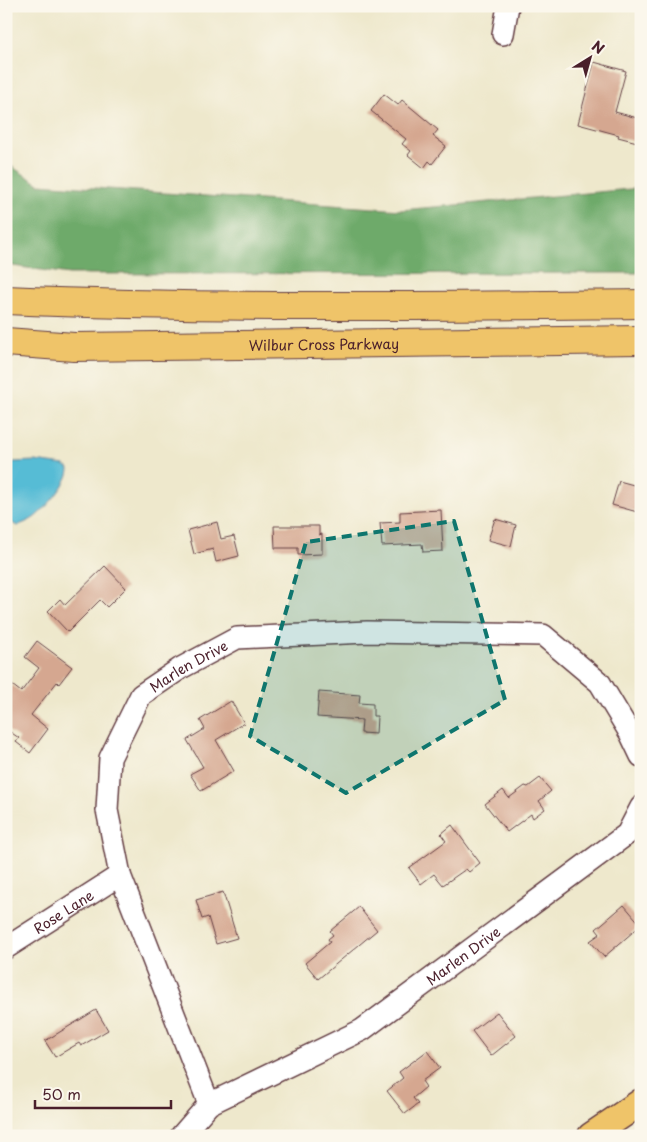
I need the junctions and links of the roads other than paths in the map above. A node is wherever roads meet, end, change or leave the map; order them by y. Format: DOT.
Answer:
graph roads {
  1 [pos="508,6"];
  2 [pos="503,34"];
  3 [pos="6,300"];
  4 [pos="641,304"];
  5 [pos="641,340"];
  6 [pos="6,342"];
  7 [pos="641,756"];
  8 [pos="641,807"];
  9 [pos="120,875"];
  10 [pos="6,948"];
  11 [pos="641,1102"];
  12 [pos="209,1104"];
  13 [pos="181,1136"];
  14 [pos="591,1136"];
  1 -- 2 [label="street"];
  3 -- 4 [label="highway"];
  5 -- 6 [label="highway, Wilbur Cross Parkway"];
  7 -- 9 [label="street, Marlen Drive"];
  8 -- 12 [label="street, Marlen Drive"];
  9 -- 10 [label="street, Rose Lane"];
  9 -- 12 [label="street, Marlen Drive"];
  11 -- 14 [label="main road"];
  12 -- 13 [label="street, Marlen Drive"];
}
